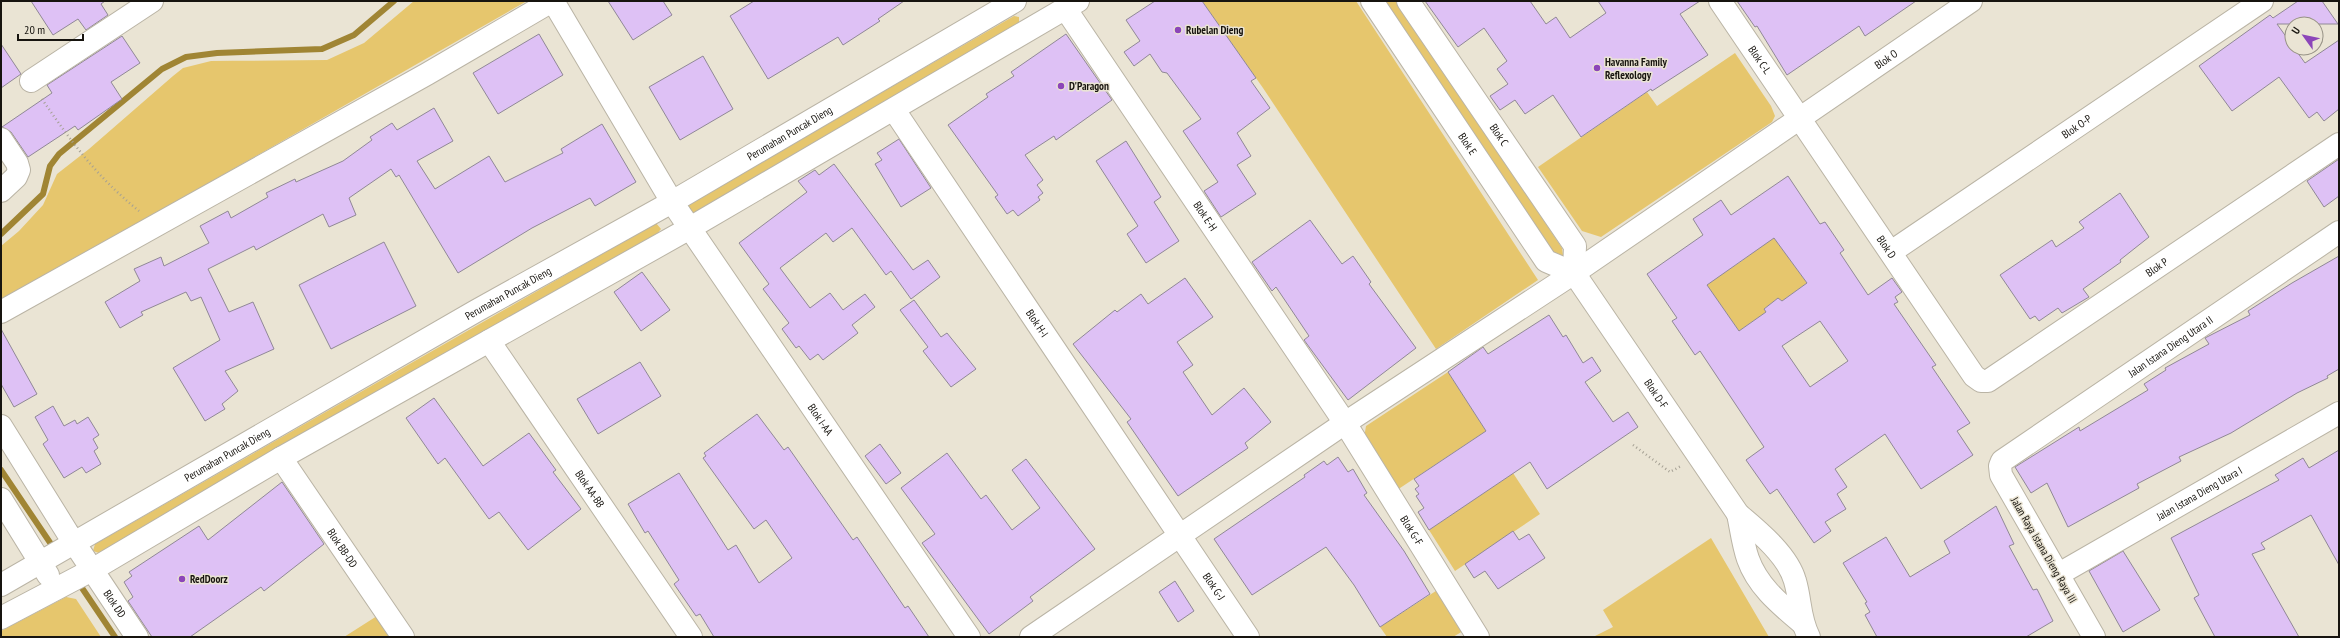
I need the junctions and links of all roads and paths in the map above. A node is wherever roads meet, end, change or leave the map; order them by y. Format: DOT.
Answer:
graph roads {
  1 [pos="152,1"];
  2 [pos="553,1"];
  3 [pos="1015,1"];
  4 [pos="1020,1"];
  5 [pos="1372,1"];
  6 [pos="1408,1"];
  7 [pos="1720,1"];
  8 [pos="2262,1"];
  9 [pos="1963,3"];
  10 [pos="1072,5"];
  11 [pos="130,7"];
  12 [pos="1035,26"];
  13 [pos="31,81"];
  14 [pos="894,110"];
  15 [pos="1800,117"];
  16 [pos="1,139"];
  17 [pos="2339,144"];
  18 [pos="1,191"];
  19 [pos="672,202"];
  20 [pos="157,225"];
  21 [pos="690,228"];
  22 [pos="2339,232"];
  23 [pos="1891,252"];
  24 [pos="1574,273"];
  25 [pos="1,312"];
  26 [pos="489,341"];
  27 [pos="1974,376"];
  28 [pos="2339,413"];
  29 [pos="1345,423"];
  30 [pos="1,426"];
  31 [pos="1633,446"];
  32 [pos="1698,455"];
  33 [pos="281,458"];
  34 [pos="2002,461"];
  35 [pos="1,499"];
  36 [pos="1738,514"];
  37 [pos="1182,536"];
  38 [pos="74,543"];
  39 [pos="41,563"];
  40 [pos="92,570"];
  41 [pos="2059,574"];
  42 [pos="1,584"];
  43 [pos="55,588"];
  44 [pos="1,618"];
  45 [pos="1806,630"];
  46 [pos="137,637"];
  47 [pos="404,637"];
  48 [pos="691,637"];
  49 [pos="969,637"];
  50 [pos="1031,637"];
  51 [pos="1248,637"];
  52 [pos="1478,637"];
  53 [pos="2094,637"];
  1 -- 11 [label="street"];
  2 -- 19 [label="street, Blok I-AA"];
  2 -- 20 [label="street"];
  3 -- 19 [label="street, Perumahan Puncak Dieng"];
  4 -- 12 [label="street"];
  5 -- 24 [label="street, Blok E"];
  6 -- 24 [label="street, Blok C"];
  7 -- 15 [label="street, Blok C-L"];
  8 -- 23 [label="street, Blok O-P"];
  9 -- 15 [label="street, Blok O"];
  10 -- 12 [label="street"];
  10 -- 29 [label="street, Blok E-H"];
  11 -- 13 [label="street"];
  12 -- 14 [label="street"];
  13 -- 20 [label="path"];
  14 -- 21 [label="street"];
  14 -- 37 [label="street, Blok H-I"];
  15 -- 23 [label="street, Blok D"];
  15 -- 24 [label="street, Blok O"];
  16 -- 18 [label="street"];
  17 -- 27 [label="street, Blok P"];
  19 -- 21 [label="street, Blok I-AA"];
  19 -- 38 [label="street, Perumahan Puncak Dieng"];
  20 -- 25 [label="street"];
  21 -- 26 [label="street"];
  21 -- 49 [label="street, Blok I-AA"];
  22 -- 34 [label="street, Jalan Istana Dieng Utara II"];
  23 -- 27 [label="street, Blok D"];
  24 -- 29 [label="street, Blok O"];
  24 -- 32 [label="street, Blok D-F"];
  26 -- 33 [label="street"];
  26 -- 48 [label="street, Blok AA-BB"];
  28 -- 41 [label="street, Jalan Istana Dieng Utara I"];
  29 -- 37 [label="street, Blok O"];
  29 -- 52 [label="street, Blok G-F"];
  30 -- 38 [label="street, Blok DD"];
  31 -- 32 [label="path"];
  32 -- 36 [label="street, Blok D-F"];
  33 -- 40 [label="street"];
  33 -- 47 [label="street, Blok BB-DD"];
  34 -- 41 [label="street, Jalan Raya Istana Dieng Raya III"];
  35 -- 39 [label="street"];
  36 -- 45 [label="street"];
  36 -- 45 [label="street"];
  37 -- 50 [label="street, Blok O"];
  37 -- 51 [label="street, Blok G-J"];
  38 -- 39 [label="street, Perumahan Puncak Dieng"];
  38 -- 40 [label="street, Blok DD"];
  39 -- 42 [label="street, Perumahan Puncak Dieng"];
  39 -- 43 [label="street"];
  40 -- 43 [label="street"];
  40 -- 46 [label="street, Blok DD"];
  41 -- 53 [label="street, Jalan Raya Istana Dieng Raya III"];
  43 -- 44 [label="street"];
}
